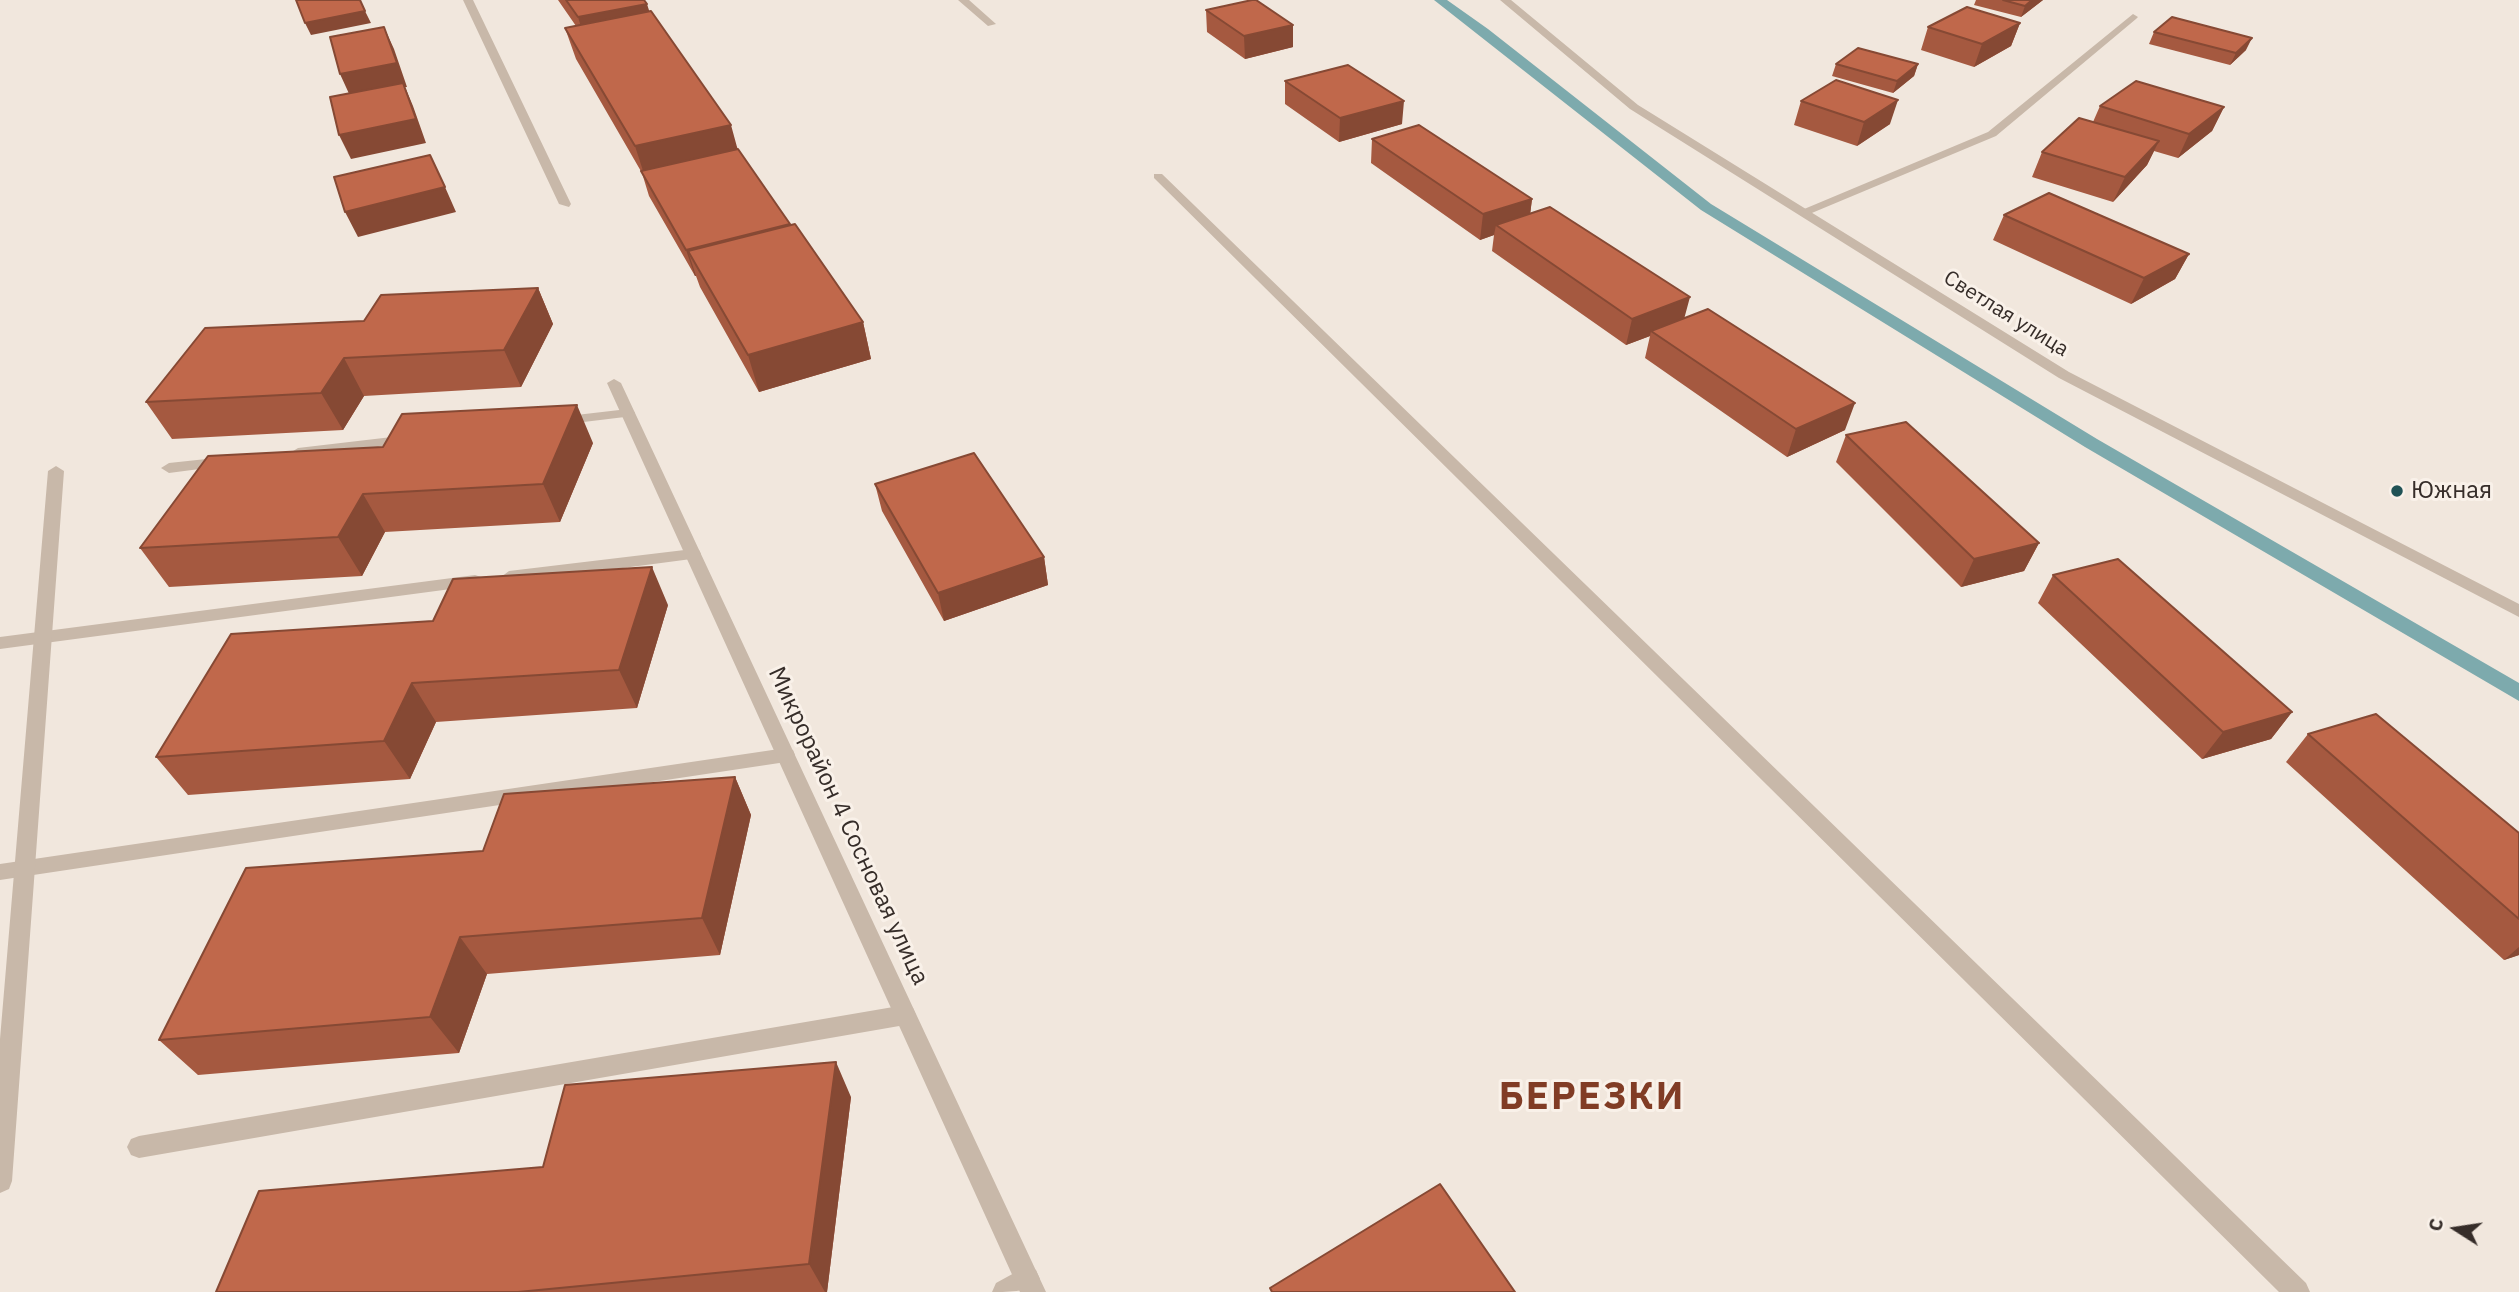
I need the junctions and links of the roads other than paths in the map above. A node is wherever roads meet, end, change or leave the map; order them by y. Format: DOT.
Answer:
graph roads {
  1 [pos="468,0"];
  2 [pos="962,0"];
  3 [pos="1505,0"];
  4 [pos="2133,17"];
  5 [pos="991,24"];
  6 [pos="1158,176"];
  7 [pos="565,205"];
  8 [pos="1803,212"];
  9 [pos="614,383"];
  10 [pos="628,413"];
  11 [pos="547,423"];
  12 [pos="426,438"];
  13 [pos="277,455"];
  14 [pos="236,460"];
  15 [pos="169,468"];
  16 [pos="56,471"];
  17 [pos="693,554"];
  18 [pos="2519,611"];
  19 [pos="43,636"];
  20 [pos="0,643"];
  21 [pos="786,755"];
  22 [pos="25,868"];
  23 [pos="0,872"];
  24 [pos="905,1015"];
  25 [pos="139,1147"];
  26 [pos="0,1181"];
  27 [pos="1022,1288"];
  28 [pos="2297,1292"];
  1 -- 7 [label="street"];
  2 -- 5 [label="street"];
  3 -- 8 [label="street, Светлая улица"];
  4 -- 8 [label="street"];
  6 -- 28 [label="street"];
  8 -- 18 [label="street, Светлая улица"];
  9 -- 10 [label="street, Микрорайон 4 Сосновая улица"];
  10 -- 11 [label="street"];
  10 -- 17 [label="street, Микрорайон 4 Сосновая улица"];
  12 -- 13 [label="street"];
  14 -- 15 [label="street"];
  16 -- 19 [label="street"];
  17 -- 19 [label="street"];
  17 -- 21 [label="street, Микрорайон 4 Сосновая улица"];
  19 -- 20 [label="street"];
  19 -- 22 [label="street"];
  21 -- 22 [label="street"];
  21 -- 24 [label="street, Микрорайон 4 Сосновая улица"];
  22 -- 23 [label="street"];
  22 -- 26 [label="street"];
  24 -- 25 [label="street"];
  24 -- 27 [label="street, Микрорайон 4 Сосновая улица"];
}
